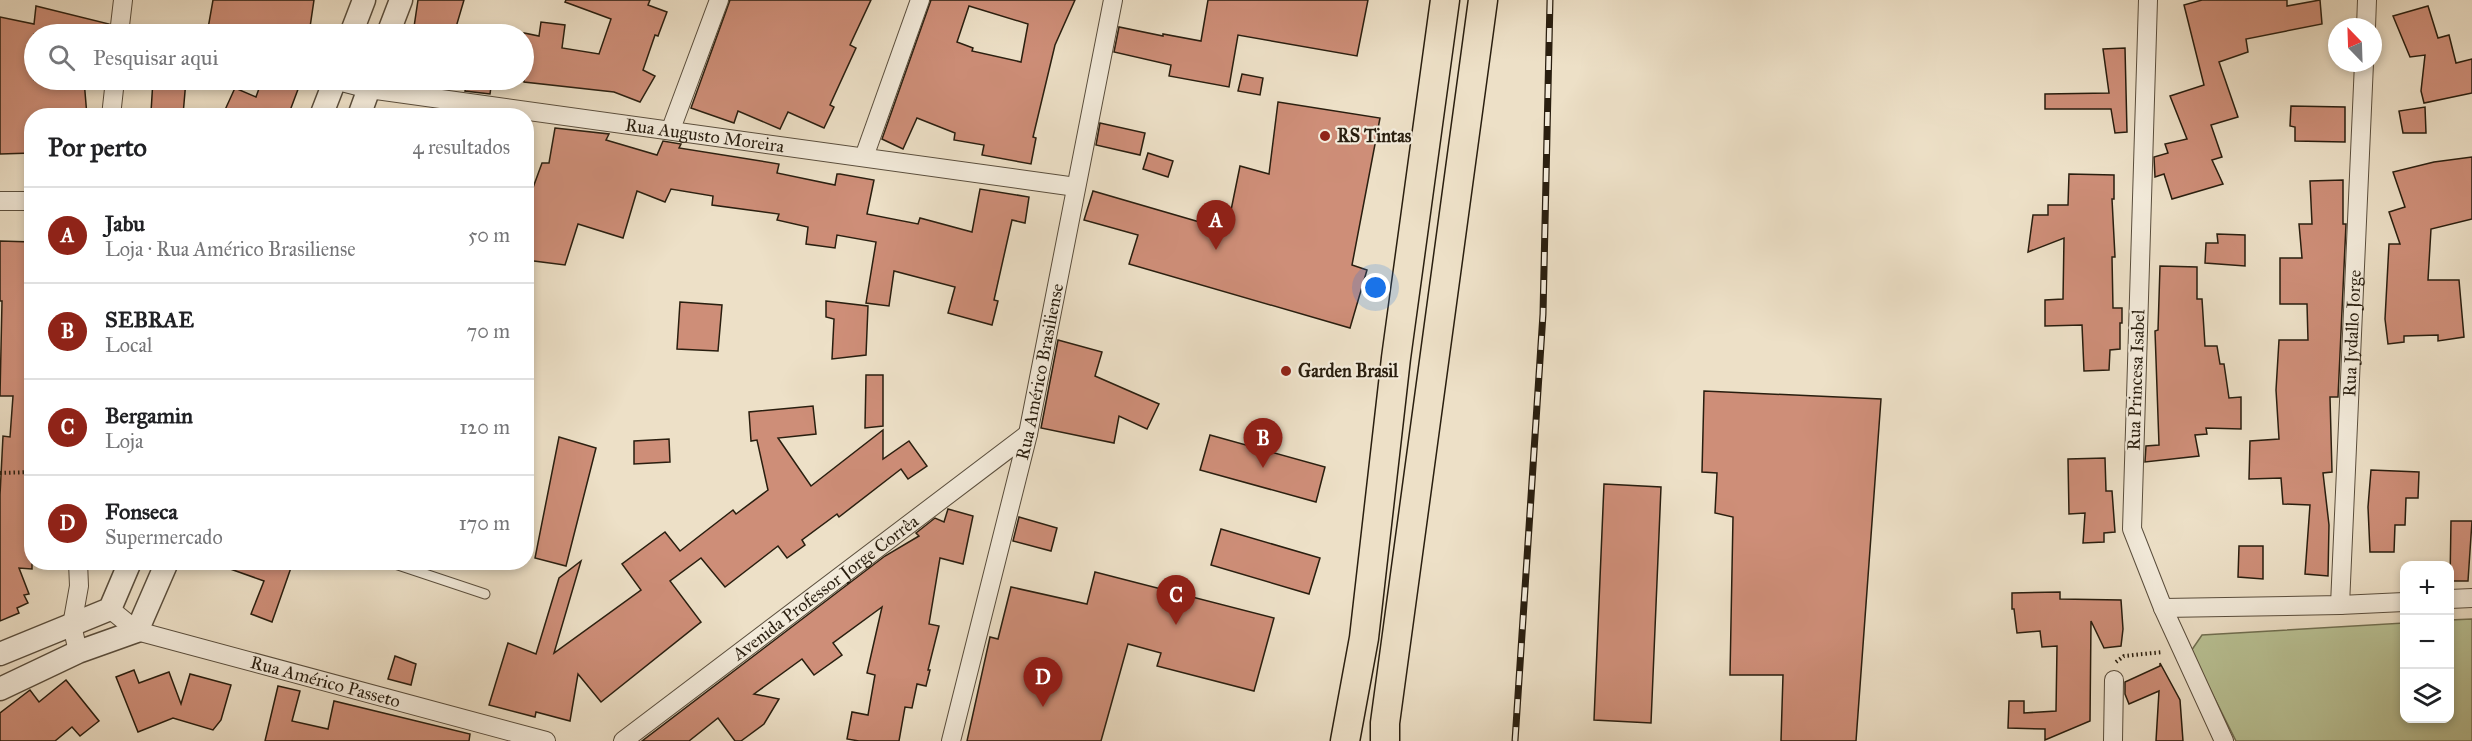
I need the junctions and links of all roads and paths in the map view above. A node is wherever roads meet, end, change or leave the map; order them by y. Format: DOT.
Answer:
graph roads {
  1 [pos="123,0"];
  2 [pos="364,0"];
  3 [pos="401,0"];
  4 [pos="719,0"];
  5 [pos="920,0"];
  6 [pos="1113,0"];
  7 [pos="1445,0"];
  8 [pos="1483,0"];
  9 [pos="2148,0"];
  10 [pos="2367,0"];
  11 [pos="2366,18"];
  12 [pos="120,24"];
  13 [pos="355,24"];
  14 [pos="392,24"];
  15 [pos="2364,72"];
  16 [pos="114,90"];
  17 [pos="331,90"];
  18 [pos="368,90"];
  19 [pos="410,90"];
  20 [pos="112,108"];
  21 [pos="324,108"];
  22 [pos="362,108"];
  23 [pos="531,108"];
  24 [pos="534,109"];
  25 [pos="671,129"];
  26 [pos="864,157"];
  27 [pos="1076,187"];
  28 [pos="0,201"];
  29 [pos="24,201"];
  30 [pos="1028,434"];
  31 [pos="24,472"];
  32 [pos="0,473"];
  33 [pos="78,570"];
  34 [pos="127,570"];
  35 [pos="164,570"];
  36 [pos="413,570"];
  37 [pos="485,594"];
  38 [pos="2472,598"];
  39 [pos="2454,599"];
  40 [pos="2400,602"];
  41 [pos="2340,605"];
  42 [pos="2163,608"];
  43 [pos="110,609"];
  44 [pos="72,625"];
  45 [pos="137,631"];
  46 [pos="2182,650"];
  47 [pos="78,652"];
  48 [pos="0,654"];
  49 [pos="2114,680"];
  50 [pos="0,689"];
  51 [pos="546,741"];
  52 [pos="623,741"];
  53 [pos="951,741"];
  54 [pos="1345,741"];
  55 [pos="1385,741"];
  56 [pos="2113,741"];
  57 [pos="2224,741"];
  1 -- 12 [label="street"];
  2 -- 13 [label="street"];
  3 -- 14 [label="street"];
  4 -- 25 [label="street"];
  5 -- 26 [label="street"];
  6 -- 27 [label="street, Rua Américo Brasiliense"];
  7 -- 54 [label="main road"];
  8 -- 55 [label="main road"];
  9 -- 42 [label="street, Rua Princesa Isabel"];
  10 -- 11 [label="street"];
  15 -- 41 [label="street, Rua Jydallo Jorge"];
  16 -- 20 [label="street"];
  17 -- 21 [label="street"];
  18 -- 22 [label="street"];
  19 -- 23 [label="street, Rua Augusto Moreira"];
  24 -- 25 [label="street, Rua Augusto Moreira"];
  25 -- 26 [label="street, Rua Augusto Moreira"];
  26 -- 27 [label="street, Rua Augusto Moreira"];
  27 -- 30 [label="street, Rua Américo Brasiliense"];
  28 -- 29 [label="street"];
  30 -- 52 [label="street, Avenida Professor Jorge Corrêa"];
  30 -- 53 [label="street, Rua Américo Brasiliense"];
  31 -- 32 [label="path"];
  33 -- 44 [label="street"];
  34 -- 43 [label="street"];
  35 -- 45 [label="street"];
  36 -- 37 [label="lane"];
  38 -- 39 [label="street"];
  40 -- 41 [label="street"];
  41 -- 42 [label="street"];
  42 -- 46 [label="street, Rua Princesa Isabel"];
  43 -- 44 [label="street"];
  43 -- 45 [label="street, Rua Américo Passeto"];
  44 -- 47 [label="street"];
  44 -- 48 [label="street"];
  45 -- 47 [label="street"];
  45 -- 51 [label="street, Rua Américo Passeto"];
  46 -- 49 [label="path"];
  46 -- 57 [label="street, Rua Princesa Isabel"];
  47 -- 50 [label="street"];
  49 -- 56 [label="street"];
}
